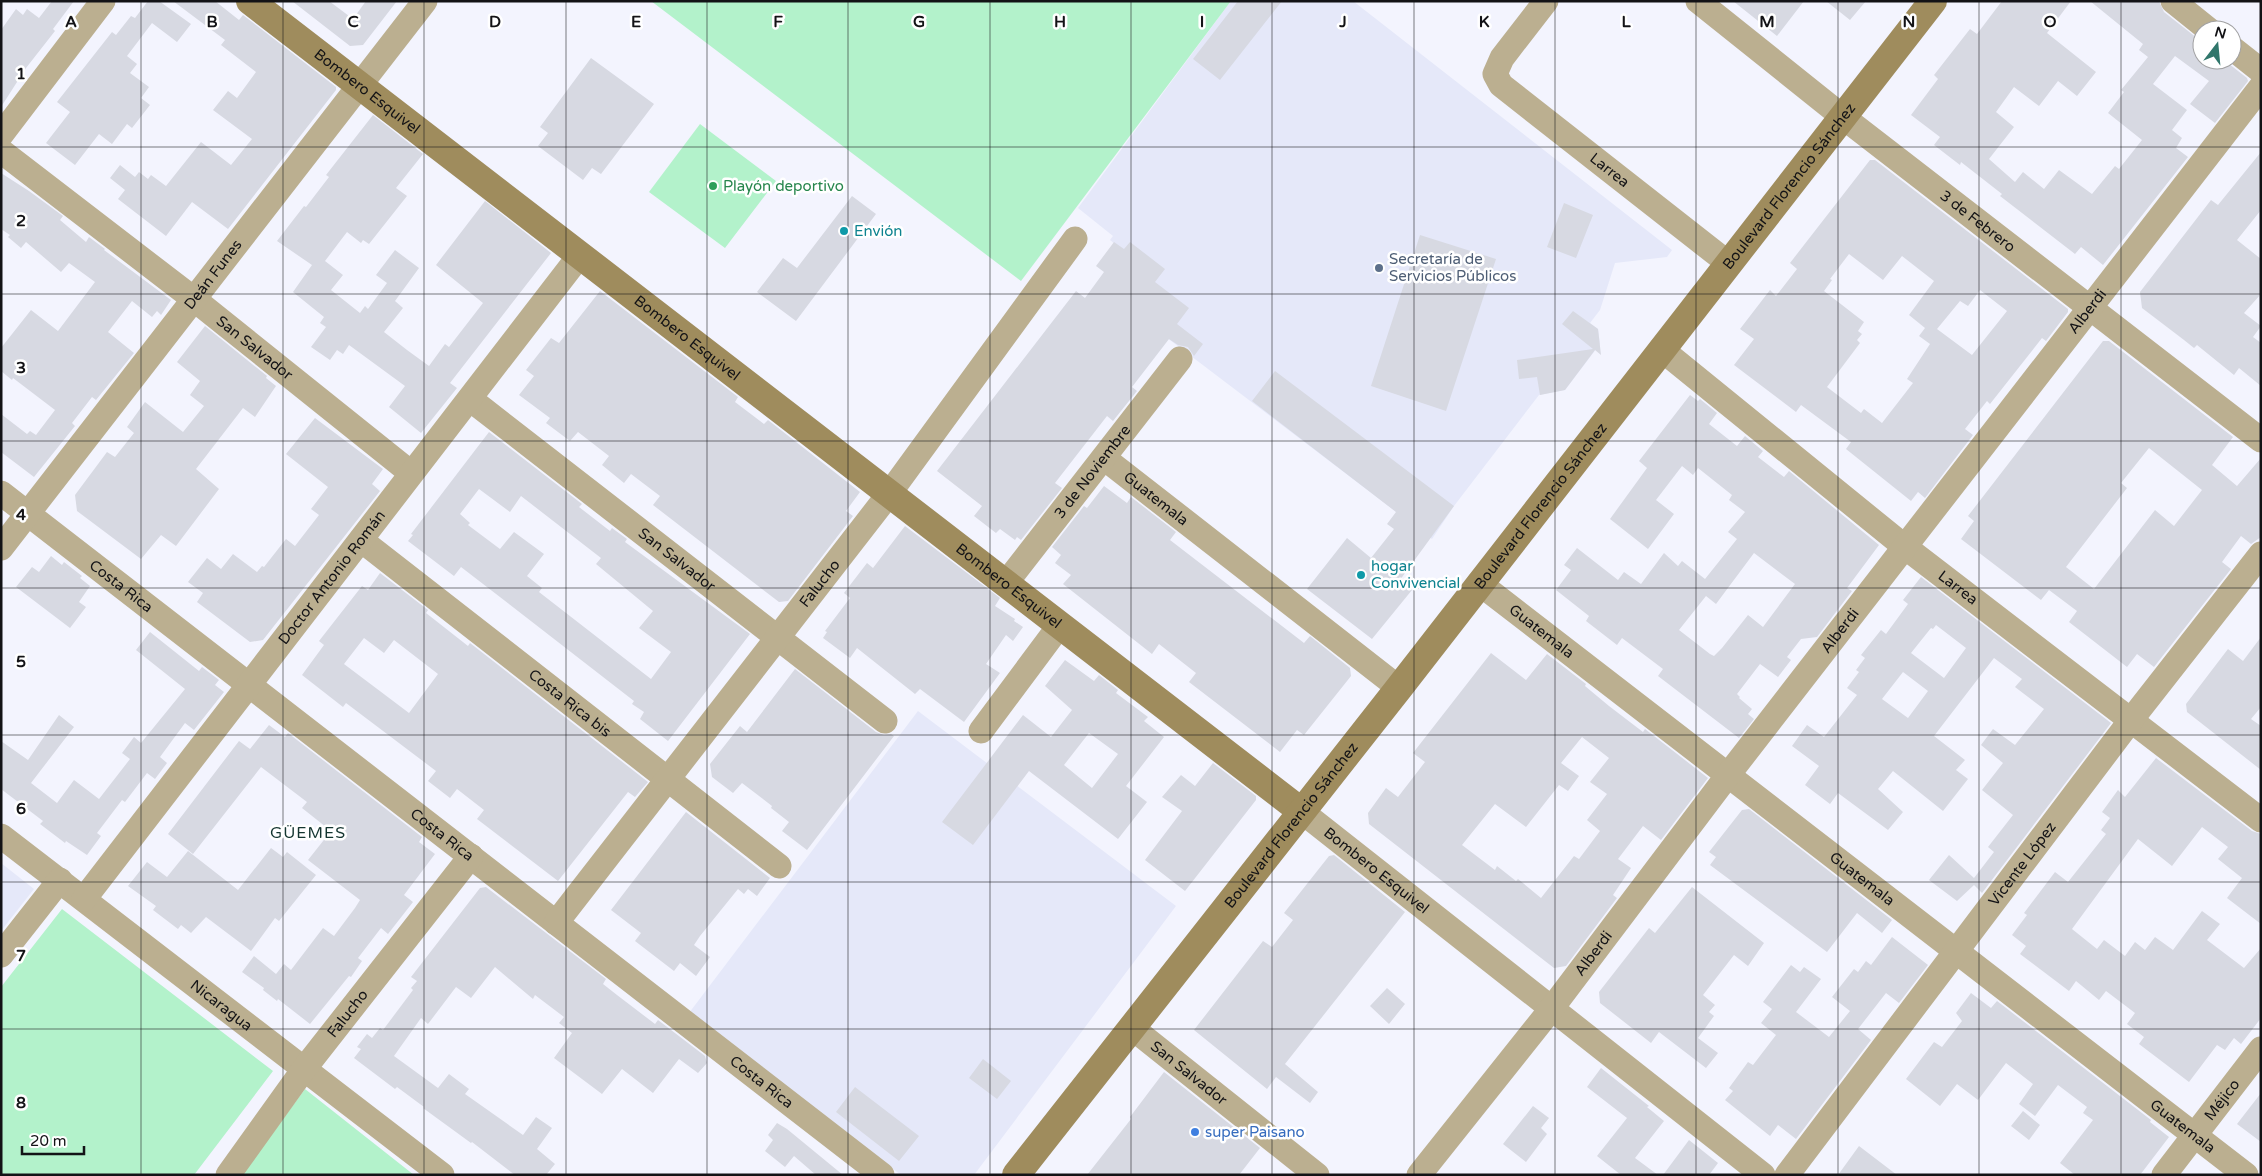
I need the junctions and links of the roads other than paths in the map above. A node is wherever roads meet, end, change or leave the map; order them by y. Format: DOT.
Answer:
graph roads {
  1 [pos="103,1"];
  2 [pos="250,1"];
  3 [pos="425,1"];
  4 [pos="1546,1"];
  5 [pos="1698,1"];
  6 [pos="1933,1"];
  7 [pos="2173,1"];
  8 [pos="2197,20"];
  9 [pos="2242,56"];
  10 [pos="2261,71"];
  11 [pos="360,85"];
  12 [pos="2261,87"];
  13 [pos="1843,117"];
  14 [pos="1,135"];
  15 [pos="1,151"];
  16 [pos="1076,239"];
  17 [pos="580,255"];
  18 [pos="1728,263"];
  19 [pos="195,300"];
  20 [pos="2091,307"];
  21 [pos="1661,349"];
  22 [pos="1180,359"];
  23 [pos="470,399"];
  24 [pos="2261,440"];
  25 [pos="1104,458"];
  26 [pos="411,473"];
  27 [pos="1,493"];
  28 [pos="888,494"];
  29 [pos="28,514"];
  30 [pos="361,540"];
  31 [pos="1905,547"];
  32 [pos="1,548"];
  33 [pos="2261,554"];
  34 [pos="1479,583"];
  35 [pos="1006,584"];
  36 [pos="1060,625"];
  37 [pos="776,638"];
  38 [pos="248,684"];
  39 [pos="1399,688"];
  40 [pos="2131,720"];
  41 [pos="885,721"];
  42 [pos="981,731"];
  43 [pos="1728,775"];
  44 [pos="668,779"];
  45 [pos="1301,811"];
  46 [pos="2261,820"];
  47 [pos="1,836"];
  48 [pos="471,856"];
  49 [pos="779,866"];
  50 [pos="60,880"];
  51 [pos="84,899"];
  52 [pos="556,923"];
  53 [pos="1958,951"];
  54 [pos="1,955"];
  55 [pos="1552,1008"];
  56 [pos="1131,1027"];
  57 [pos="2261,1049"];
  58 [pos="304,1069"];
  59 [pos="2196,1134"];
  60 [pos="228,1175"];
  61 [pos="442,1175"];
  62 [pos="882,1175"];
  63 [pos="1016,1175"];
  64 [pos="1318,1175"];
  65 [pos="1419,1175"];
  66 [pos="1763,1175"];
  67 [pos="1787,1175"];
  68 [pos="2164,1175"];
  69 [pos="2246,1175"];
  1 -- 14 [label="street"];
  2 -- 11 [label="main road, Bombero Esquivel"];
  3 -- 11 [label="street, Deán Funes"];
  4 -- 18 [label="street, Larrea"];
  5 -- 13 [label="street, 3 de Febrero"];
  6 -- 13 [label="main road, Boulevard Florencio Sánchez"];
  7 -- 8 [label="street"];
  9 -- 10 [label="street"];
  11 -- 17 [label="main road, Bombero Esquivel"];
  11 -- 19 [label="street, Deán Funes"];
  12 -- 20 [label="street, Alberdi"];
  13 -- 18 [label="main road, Boulevard Florencio Sánchez"];
  13 -- 20 [label="street, 3 de Febrero"];
  15 -- 19 [label="street, San Salvador"];
  16 -- 28 [label="street, Falucho"];
  17 -- 23 [label="street, Doctor Antonio Román"];
  17 -- 28 [label="main road, Bombero Esquivel"];
  18 -- 21 [label="main road, Boulevard Florencio Sánchez"];
  19 -- 26 [label="street, San Salvador"];
  19 -- 29 [label="street, Deán Funes"];
  20 -- 24 [label="street, 3 de Febrero"];
  20 -- 31 [label="street, Alberdi"];
  21 -- 31 [label="street, Larrea"];
  21 -- 34 [label="main road, Boulevard Florencio Sánchez"];
  22 -- 25 [label="street, 3 de Noviembre"];
  23 -- 26 [label="street, Doctor Antonio Román"];
  23 -- 37 [label="street, San Salvador"];
  25 -- 35 [label="street, 3 de Noviembre"];
  25 -- 39 [label="street, Guatemala"];
  26 -- 30 [label="street, Doctor Antonio Román"];
  27 -- 29 [label="street, Costa Rica"];
  28 -- 35 [label="main road, Bombero Esquivel"];
  28 -- 37 [label="street, Falucho"];
  29 -- 32 [label="street, Deán Funes"];
  29 -- 38 [label="street, Costa Rica"];
  30 -- 38 [label="street, Doctor Antonio Román"];
  30 -- 44 [label="street, Costa Rica bis"];
  31 -- 40 [label="street, Larrea"];
  31 -- 43 [label="street, Alberdi"];
  33 -- 40 [label="street, Vicente López"];
  34 -- 39 [label="main road, Boulevard Florencio Sánchez"];
  34 -- 43 [label="street, Guatemala"];
  35 -- 36 [label="main road, Bombero Esquivel"];
  36 -- 42 [label="street"];
  36 -- 45 [label="main road, Bombero Esquivel"];
  37 -- 41 [label="street, San Salvador"];
  37 -- 44 [label="street, Falucho"];
  38 -- 48 [label="street, Costa Rica"];
  38 -- 51 [label="street, Doctor Antonio Román"];
  39 -- 45 [label="main road, Boulevard Florencio Sánchez"];
  40 -- 46 [label="street, Larrea"];
  40 -- 53 [label="street, Vicente López"];
  43 -- 53 [label="street, Guatemala"];
  43 -- 55 [label="street, Alberdi"];
  44 -- 49 [label="street, Costa Rica bis"];
  44 -- 52 [label="street, Falucho"];
  45 -- 55 [label="street, Bombero Esquivel"];
  45 -- 56 [label="main road, Boulevard Florencio Sánchez"];
  47 -- 50 [label="street, Nicaragua"];
  48 -- 52 [label="street, Costa Rica"];
  48 -- 58 [label="street, Falucho"];
  50 -- 51 [label="street, Nicaragua"];
  50 -- 54 [label="street"];
  51 -- 58 [label="street, Nicaragua"];
  52 -- 62 [label="street, Costa Rica"];
  53 -- 59 [label="street, Guatemala"];
  53 -- 67 [label="street, Vicente López"];
  55 -- 65 [label="street, Alberdi"];
  55 -- 66 [label="street, Bombero Esquivel"];
  56 -- 63 [label="main road, Boulevard Florencio Sánchez"];
  56 -- 64 [label="street, San Salvador"];
  57 -- 59 [label="street, Méjico"];
  58 -- 60 [label="street, Falucho"];
  58 -- 61 [label="street, Nicaragua"];
  59 -- 68 [label="street, Méjico"];
  59 -- 69 [label="street, Guatemala"];
}
